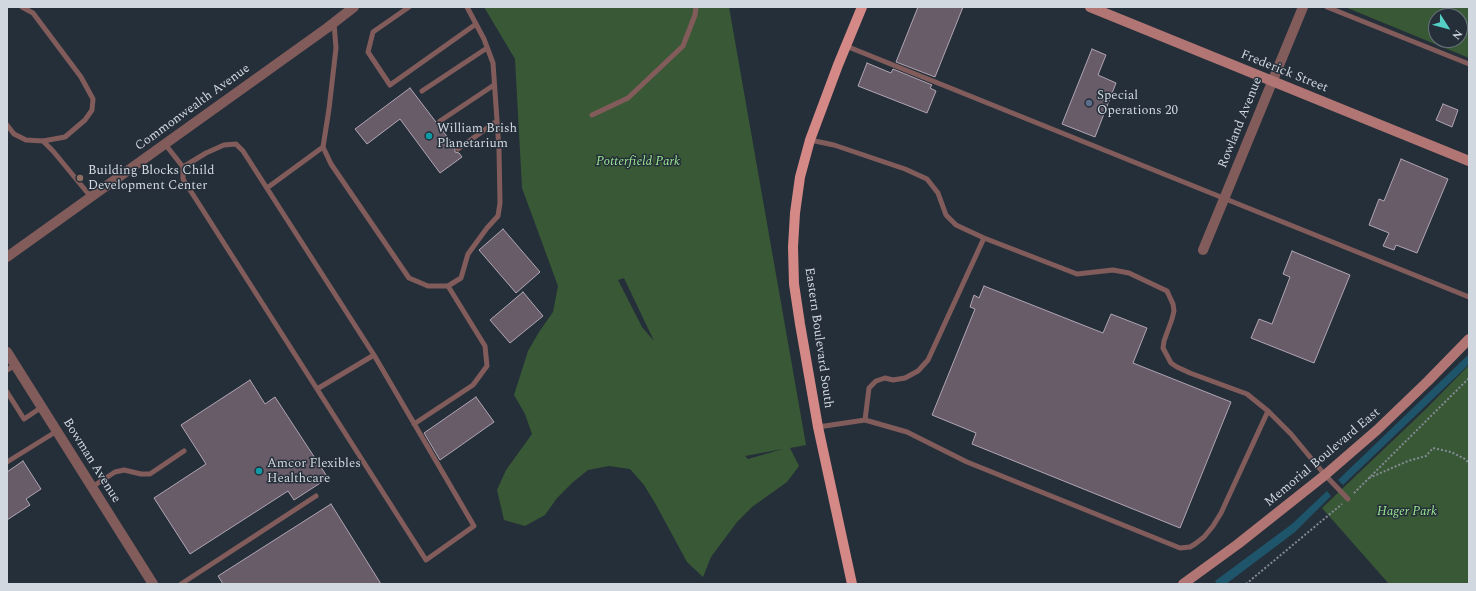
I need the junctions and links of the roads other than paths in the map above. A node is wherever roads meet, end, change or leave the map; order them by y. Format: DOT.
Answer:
graph roads {
  1 [pos="22,7"];
  2 [pos="354,7"];
  3 [pos="409,7"];
  4 [pos="466,7"];
  5 [pos="696,7"];
  6 [pos="862,7"];
  7 [pos="1090,7"];
  8 [pos="1303,7"];
  9 [pos="1327,7"];
  10 [pos="1108,10"];
  11 [pos="334,23"];
  12 [pos="476,24"];
  13 [pos="846,46"];
  14 [pos="487,48"];
  15 [pos="1469,64"];
  16 [pos="1272,81"];
  17 [pos="494,84"];
  18 [pos="422,91"];
  19 [pos="592,115"];
  20 [pos="440,121"];
  21 [pos="497,121"];
  22 [pos="7,125"];
  23 [pos="810,140"];
  24 [pos="43,141"];
  25 [pos="165,144"];
  26 [pos="324,147"];
  27 [pos="458,148"];
  28 [pos="1469,161"];
  29 [pos="183,167"];
  30 [pos="267,188"];
  31 [pos="91,197"];
  32 [pos="1224,199"];
  33 [pos="984,238"];
  34 [pos="1203,250"];
  35 [pos="7,257"];
  36 [pos="448,286"];
  37 [pos="1469,297"];
  38 [pos="1469,339"];
  39 [pos="7,352"];
  40 [pos="374,355"];
  41 [pos="11,368"];
  42 [pos="317,389"];
  43 [pos="7,392"];
  44 [pos="42,407"];
  45 [pos="1268,411"];
  46 [pos="865,420"];
  47 [pos="414,424"];
  48 [pos="818,427"];
  49 [pos="57,431"];
  50 [pos="184,451"];
  51 [pos="7,462"];
  52 [pos="1325,475"];
  53 [pos="92,487"];
  54 [pos="316,496"];
  55 [pos="1348,499"];
  56 [pos="153,584"];
  57 [pos="181,584"];
  58 [pos="852,584"];
  59 [pos="1183,584"];
  1 -- 24 [label="lane"];
  2 -- 11 [label="street, Commonwealth Avenue"];
  3 -- 12 [label="lane"];
  4 -- 12 [label="lane"];
  5 -- 19 [label="lane"];
  6 -- 13 [label="main road, Eastern Boulevard South"];
  7 -- 10 [label="main road, Frederick Street"];
  8 -- 16 [label="street, Rowland Avenue"];
  9 -- 15 [label="lane"];
  10 -- 16 [label="main road, Frederick Street"];
  11 -- 25 [label="street, Commonwealth Avenue"];
  11 -- 26 [label="lane"];
  12 -- 14 [label="lane"];
  13 -- 23 [label="main road, Eastern Boulevard South"];
  13 -- 32 [label="lane"];
  14 -- 17 [label="lane"];
  14 -- 18 [label="lane"];
  16 -- 28 [label="main road, Frederick Street"];
  16 -- 32 [label="street, Rowland Avenue"];
  17 -- 20 [label="lane"];
  17 -- 21 [label="lane"];
  21 -- 27 [label="lane"];
  21 -- 36 [label="lane"];
  22 -- 24 [label="lane"];
  23 -- 33 [label="lane"];
  23 -- 48 [label="main road, Eastern Boulevard South"];
  24 -- 31 [label="lane"];
  25 -- 29 [label="lane"];
  25 -- 31 [label="street, Commonwealth Avenue"];
  26 -- 30 [label="lane"];
  26 -- 36 [label="lane"];
  29 -- 30 [label="lane"];
  29 -- 42 [label="lane"];
  30 -- 40 [label="lane"];
  31 -- 35 [label="street, Commonwealth Avenue"];
  32 -- 34 [label="street, Rowland Avenue"];
  32 -- 37 [label="lane"];
  33 -- 45 [label="lane"];
  33 -- 46 [label="lane"];
  36 -- 47 [label="lane"];
  38 -- 52 [label="main road, Memorial Boulevard East"];
  39 -- 41 [label="street, Bowman Avenue"];
  40 -- 42 [label="lane"];
  40 -- 47 [label="lane"];
  41 -- 44 [label="street, Bowman Avenue"];
  42 -- 47 [label="lane"];
  43 -- 44 [label="lane"];
  44 -- 49 [label="street, Bowman Avenue"];
  45 -- 46 [label="lane"];
  45 -- 52 [label="lane"];
  46 -- 48 [label="lane"];
  48 -- 58 [label="main road, Eastern Boulevard South"];
  49 -- 51 [label="lane"];
  49 -- 53 [label="street, Bowman Avenue"];
  50 -- 53 [label="lane"];
  52 -- 55 [label="lane"];
  52 -- 59 [label="main road, Memorial Boulevard East"];
  53 -- 56 [label="street, Bowman Avenue"];
  54 -- 57 [label="lane"];
}
